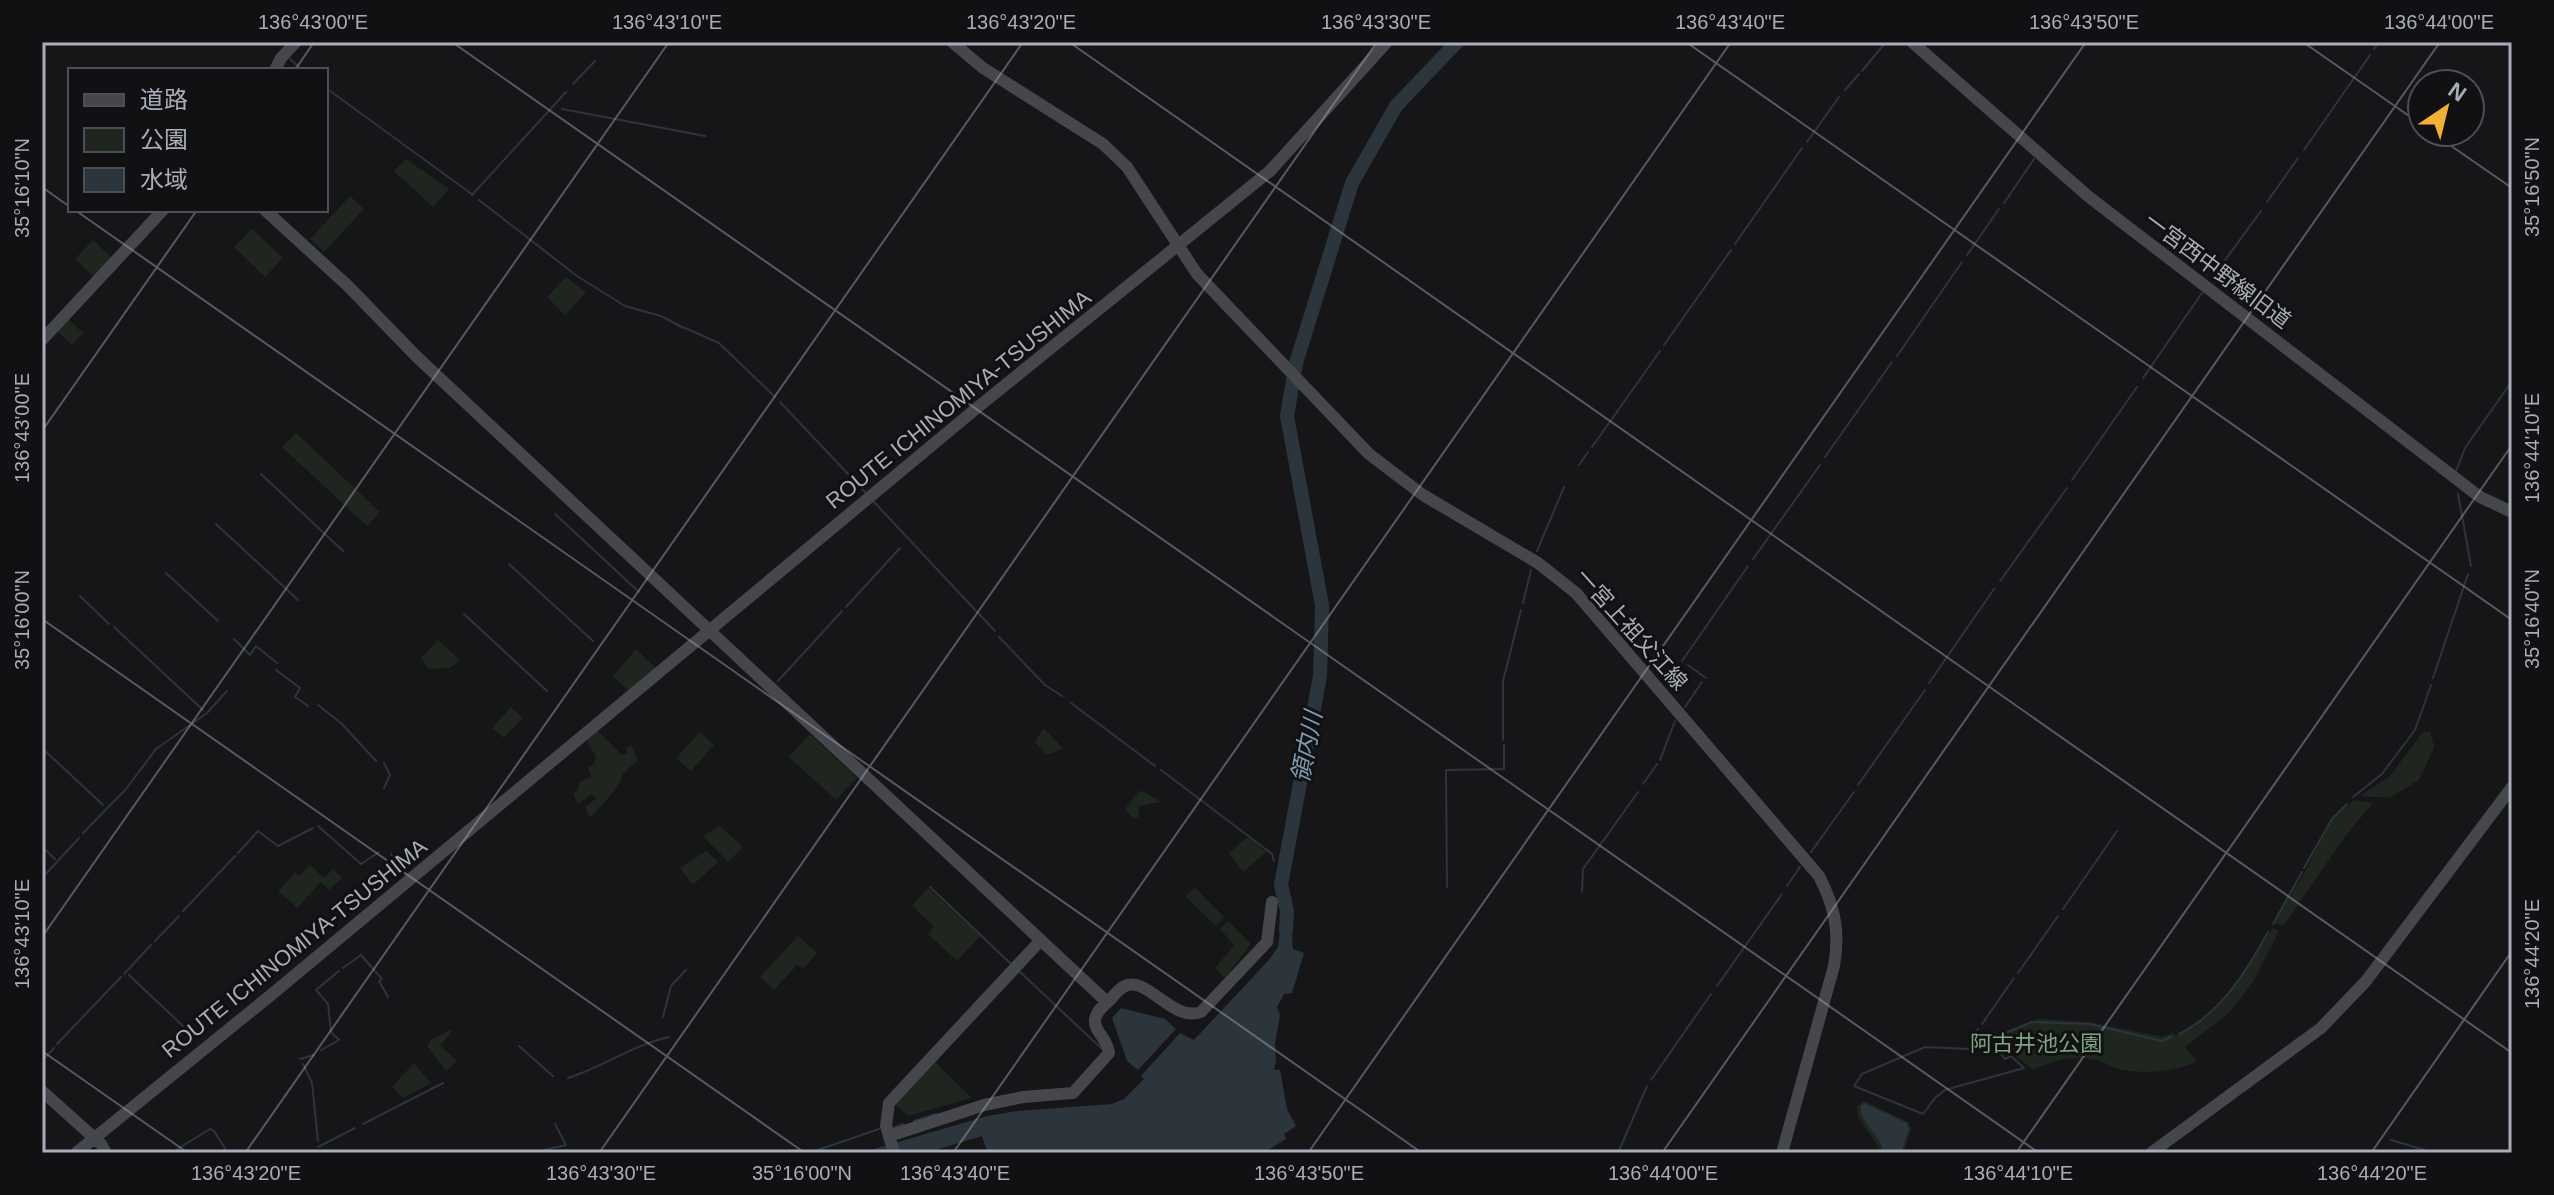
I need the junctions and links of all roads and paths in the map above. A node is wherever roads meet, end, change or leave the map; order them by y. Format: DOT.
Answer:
graph roads {
  1 [pos="296,42"];
  2 [pos="952,42"];
  3 [pos="1387,42"];
  4 [pos="1912,42"];
  5 [pos="276,68"];
  6 [pos="161,212"];
  7 [pos="267,212"];
  8 [pos="1178,246"];
  9 [pos="42,340"];
  10 [pos="2512,512"];
  11 [pos="710,630"];
  12 [pos="2512,787"];
  13 [pos="1272,902"];
  14 [pos="1041,940"];
  15 [pos="1107,1002"];
  16 [pos="42,1091"];
  17 [pos="94,1138"];
  18 [pos="891,1144"];
  19 [pos="76,1153"];
  20 [pos="106,1153"];
  21 [pos="1782,1153"];
  22 [pos="2151,1153"];
  1 -- 5 [label="street"];
  2 -- 8 [label="street, 一宮上祖父江線"];
  3 -- 8 [label="street, ROUTE ICHINOMIYA-TSUSHIMA"];
  4 -- 10 [label="street, 一宮西中野線旧道"];
  6 -- 9 [label="street"];
  7 -- 11 [label="street"];
  8 -- 11 [label="street, ROUTE ICHINOMIYA-TSUSHIMA"];
  8 -- 21 [label="street, 一宮上祖父江線"];
  11 -- 14 [label="street"];
  11 -- 17 [label="street, ROUTE ICHINOMIYA-TSUSHIMA"];
  12 -- 22 [label="street"];
  13 -- 15 [label="street"];
  14 -- 15 [label="street"];
  14 -- 18 [label="street"];
  15 -- 18 [label="street"];
  16 -- 17 [label="street"];
  17 -- 19 [label="street, ROUTE ICHINOMIYA-TSUSHIMA"];
  17 -- 20 [label="street"];
}
